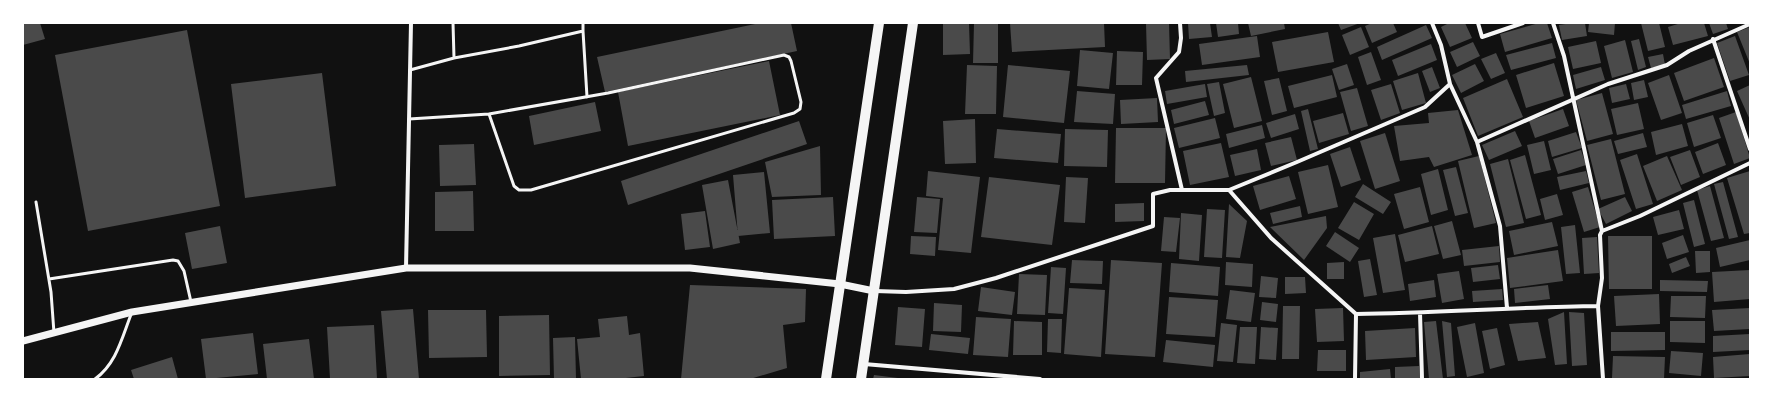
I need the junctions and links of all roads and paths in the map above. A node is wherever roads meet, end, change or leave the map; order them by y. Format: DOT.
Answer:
graph roads {
  1 [pos="411,23"];
  2 [pos="452,23"];
  3 [pos="583,23"];
  4 [pos="879,23"];
  5 [pos="913,23"];
  6 [pos="1180,23"];
  7 [pos="1432,23"];
  8 [pos="1478,23"];
  9 [pos="1523,23"];
  10 [pos="1553,23"];
  11 [pos="1750,24"];
  12 [pos="583,31"];
  13 [pos="1713,39"];
  14 [pos="454,58"];
  15 [pos="410,70"];
  16 [pos="1450,84"];
  17 [pos="587,97"];
  18 [pos="1572,99"];
  19 [pos="489,114"];
  20 [pos="409,119"];
  21 [pos="1477,142"];
  22 [pos="1750,149"];
  23 [pos="1750,163"];
  24 [pos="1182,190"];
  25 [pos="1229,190"];
  26 [pos="36,202"];
  27 [pos="1602,231"];
  28 [pos="406,268"];
  29 [pos="49,279"];
  30 [pos="840,284"];
  31 [pos="874,290"];
  32 [pos="192,302"];
  33 [pos="1598,306"];
  34 [pos="1507,308"];
  35 [pos="132,312"];
  36 [pos="1420,313"];
  37 [pos="1356,314"];
  38 [pos="54,333"];
  39 [pos="23,341"];
  40 [pos="864,364"];
  41 [pos="95,379"];
  42 [pos="826,379"];
  43 [pos="861,379"];
  44 [pos="1040,379"];
  45 [pos="1355,379"];
  46 [pos="1422,379"];
  47 [pos="1602,379"];
  1 -- 15 [label="street"];
  2 -- 14 [label="lane"];
  3 -- 12 [label="lane"];
  4 -- 30 [label="main road"];
  5 -- 31 [label="main road"];
  6 -- 24 [label="street"];
  7 -- 16 [label="street"];
  8 -- 9 [label="street"];
  10 -- 18 [label="street"];
  11 -- 13 [label="street"];
  12 -- 14 [label="lane"];
  12 -- 17 [label="lane"];
  13 -- 18 [label="street"];
  13 -- 22 [label="street"];
  14 -- 15 [label="lane"];
  15 -- 20 [label="street"];
  16 -- 21 [label="street"];
  16 -- 25 [label="street"];
  17 -- 19 [label="lane"];
  17 -- 19 [label="lane"];
  18 -- 21 [label="street"];
  18 -- 27 [label="street"];
  19 -- 20 [label="lane"];
  20 -- 28 [label="street"];
  21 -- 34 [label="street"];
  23 -- 27 [label="street"];
  24 -- 25 [label="street"];
  24 -- 31 [label="street"];
  25 -- 37 [label="street"];
  26 -- 29 [label="lane"];
  27 -- 33 [label="street"];
  28 -- 30 [label="street"];
  28 -- 32 [label="street"];
  29 -- 32 [label="lane"];
  29 -- 38 [label="lane"];
  30 -- 31 [label="street"];
  30 -- 42 [label="main road"];
  31 -- 40 [label="main road"];
  32 -- 35 [label="street"];
  33 -- 34 [label="street"];
  33 -- 47 [label="street"];
  34 -- 36 [label="street"];
  35 -- 38 [label="street"];
  35 -- 41 [label="lane"];
  36 -- 37 [label="street"];
  36 -- 46 [label="street"];
  37 -- 45 [label="street"];
  38 -- 39 [label="street"];
  40 -- 43 [label="main road"];
  40 -- 44 [label="street"];
}
